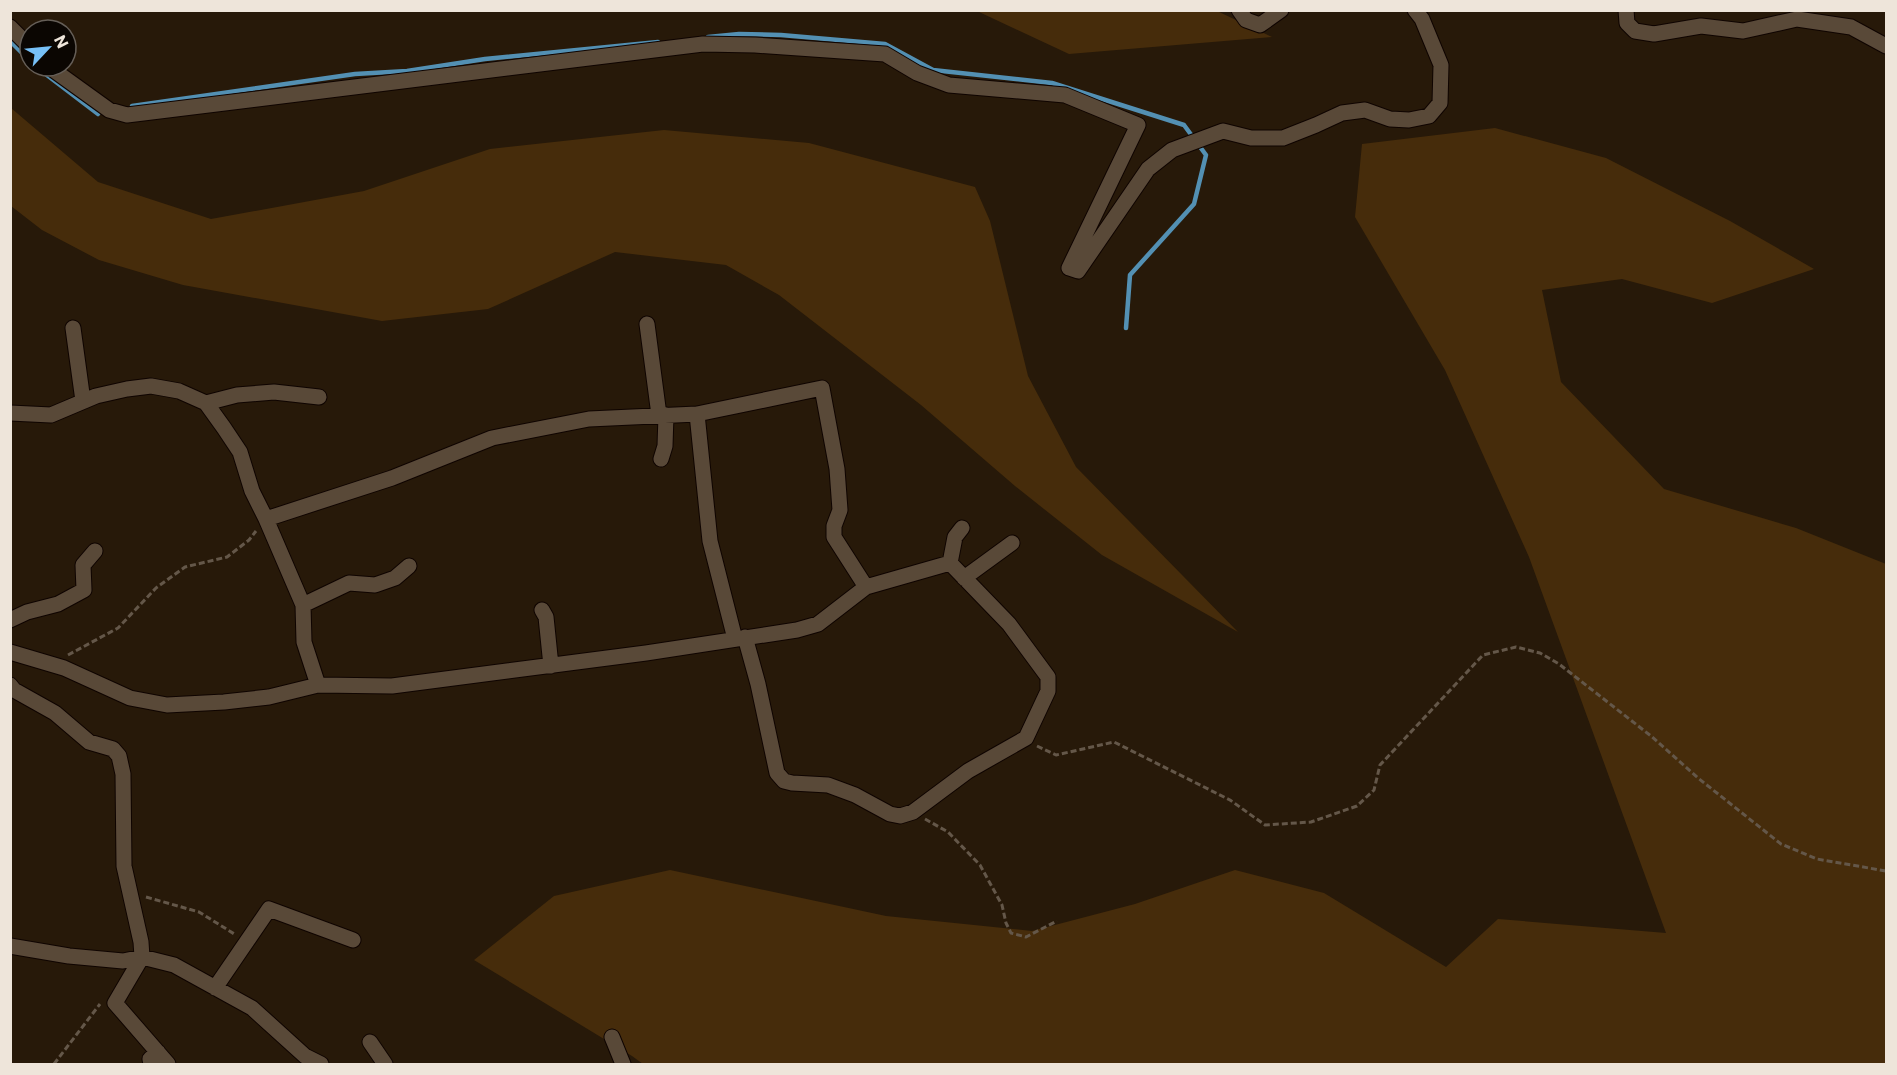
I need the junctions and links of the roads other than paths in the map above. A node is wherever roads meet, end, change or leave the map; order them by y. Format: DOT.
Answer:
graph roads {
  1 [pos="1239,10"];
  2 [pos="1281,10"];
  3 [pos="1415,10"];
  4 [pos="1626,10"];
  5 [pos="1887,46"];
  6 [pos="65,78"];
  7 [pos="647,324"];
  8 [pos="73,328"];
  9 [pos="319,397"];
  10 [pos="83,402"];
  11 [pos="206,403"];
  12 [pos="10,413"];
  13 [pos="697,414"];
  14 [pos="662,415"];
  15 [pos="661,459"];
  16 [pos="266,519"];
  17 [pos="962,528"];
  18 [pos="1012,543"];
  19 [pos="95,551"];
  20 [pos="950,563"];
  21 [pos="409,566"];
  22 [pos="964,578"];
  23 [pos="866,587"];
  24 [pos="303,605"];
  25 [pos="542,610"];
  26 [pos="10,620"];
  27 [pos="740,638"];
  28 [pos="10,652"];
  29 [pos="551,666"];
  30 [pos="318,685"];
  31 [pos="10,686"];
  32 [pos="353,940"];
  33 [pos="10,945"];
  34 [pos="141,957"];
  35 [pos="215,988"];
  36 [pos="612,1037"];
  37 [pos="370,1042"];
  38 [pos="154,1058"];
  39 [pos="168,1065"];
  40 [pos="321,1065"];
  41 [pos="385,1065"];
  42 [pos="623,1065"];
  1 -- 2 [label="street"];
  3 -- 6 [label="street"];
  4 -- 5 [label="street"];
  7 -- 14 [label="street"];
  8 -- 10 [label="street"];
  9 -- 11 [label="street"];
  10 -- 11 [label="street"];
  10 -- 12 [label="street"];
  11 -- 16 [label="street"];
  13 -- 14 [label="street"];
  13 -- 23 [label="street"];
  13 -- 27 [label="street"];
  14 -- 15 [label="street"];
  14 -- 16 [label="street"];
  16 -- 24 [label="street"];
  17 -- 20 [label="street"];
  18 -- 22 [label="street"];
  19 -- 26 [label="street"];
  20 -- 22 [label="street"];
  20 -- 23 [label="street"];
  21 -- 24 [label="street"];
  22 -- 27 [label="street"];
  23 -- 27 [label="street"];
  24 -- 30 [label="street"];
  25 -- 29 [label="street"];
  27 -- 29 [label="street"];
  28 -- 30 [label="street"];
  29 -- 30 [label="street"];
  31 -- 34 [label="street"];
  32 -- 35 [label="street"];
  33 -- 34 [label="street"];
  34 -- 35 [label="street"];
  34 -- 38 [label="street"];
  35 -- 40 [label="street"];
  36 -- 42 [label="street"];
  37 -- 41 [label="street"];
  38 -- 39 [label="street"];
}
